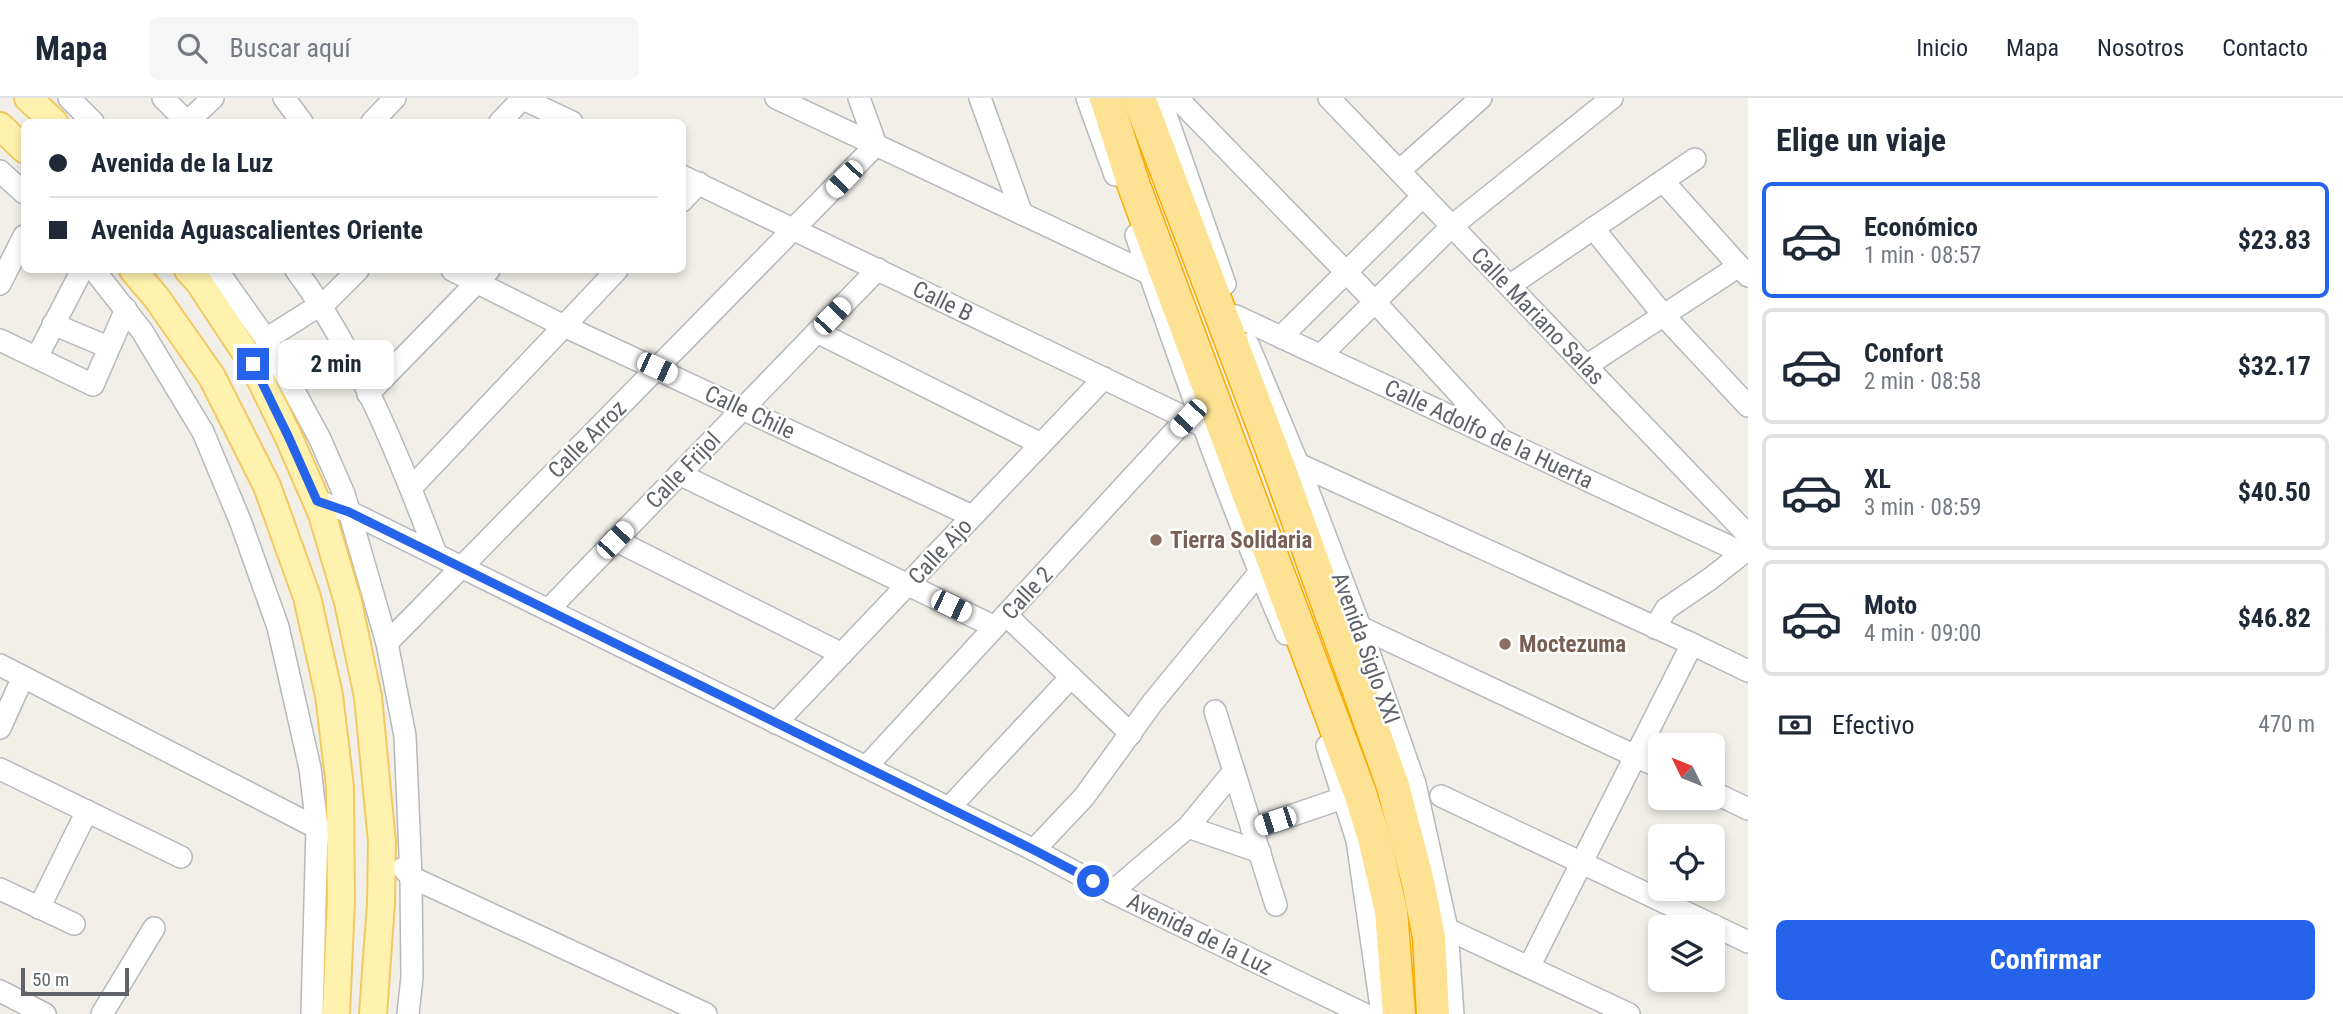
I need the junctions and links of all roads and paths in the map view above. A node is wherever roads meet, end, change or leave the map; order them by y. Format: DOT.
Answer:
graph roads {
  1 [pos="28,98"];
  2 [pos="69,98"];
  3 [pos="163,98"];
  4 [pos="213,98"];
  5 [pos="284,98"];
  6 [pos="395,98"];
  7 [pos="522,98"];
  8 [pos="776,98"];
  9 [pos="859,98"];
  10 [pos="980,98"];
  11 [pos="1087,98"];
  12 [pos="1106,98"];
  13 [pos="1139,98"];
  14 [pos="1160,98"];
  15 [pos="1177,98"];
  16 [pos="1481,98"];
  17 [pos="1612,98"];
  18 [pos="1337,101"];
  19 [pos="51,119"];
  20 [pos="90,119"];
  21 [pos="184,119"];
  22 [pos="190,119"];
  23 [pos="300,119"];
  24 [pos="375,119"];
  25 [pos="503,119"];
  26 [pos="566,119"];
  27 [pos="0,126"];
  28 [pos="876,145"];
  29 [pos="21,146"];
  30 [pos="1695,159"];
  31 [pos="0,171"];
  32 [pos="1399,171"];
  33 [pos="1123,176"];
  34 [pos="691,179"];
  35 [pos="1663,181"];
  36 [pos="21,190"];
  37 [pos="1423,196"];
  38 [pos="1022,214"];
  39 [pos="1452,226"];
  40 [pos="1593,228"];
  41 [pos="794,229"];
  42 [pos="21,242"];
  43 [pos="1205,250"];
  44 [pos="878,270"];
  45 [pos="1744,271"];
  46 [pos="1346,272"];
  47 [pos="80,273"];
  48 [pos="96,273"];
  49 [pos="136,273"];
  50 [pos="191,273"];
  51 [pos="219,273"];
  52 [pos="298,273"];
  53 [pos="355,273"];
  54 [pos="614,273"];
  55 [pos="1150,274"];
  56 [pos="482,276"];
  57 [pos="0,284"];
  58 [pos="1509,286"];
  59 [pos="1375,302"];
  60 [pos="321,304"];
  61 [pos="125,309"];
  62 [pos="1236,316"];
  63 [pos="1664,316"];
  64 [pos="53,324"];
  65 [pos="564,326"];
  66 [pos="817,332"];
  67 [pos="1281,337"];
  68 [pos="266,339"];
  69 [pos="0,340"];
  70 [pos="108,347"];
  71 [pos="1321,355"];
  72 [pos="37,357"];
  73 [pos="1586,366"];
  74 [pos="657,368"];
  75 [pos="1104,378"];
  76 [pos="368,394"];
  77 [pos="1748,406"];
  78 [pos="743,408"];
  79 [pos="1195,422"];
  80 [pos="1501,439"];
  81 [pos="1041,444"];
  82 [pos="1288,466"];
  83 [pos="679,474"];
  84 [pos="411,488"];
  85 [pos="317,501"];
  86 [pos="349,512"];
  87 [pos="972,516"];
  88 [pos="615,540"];
  89 [pos="1746,542"];
  90 [pos="436,554"];
  91 [pos="461,567"];
  92 [pos="1259,573"];
  93 [pos="908,585"];
  94 [pos="548,610"];
  95 [pos="1001,621"];
  96 [pos="1360,627"];
  97 [pos="1655,628"];
  98 [pos="387,643"];
  99 [pos="1692,644"];
  100 [pos="842,654"];
  101 [pos="0,665"];
  102 [pos="1748,671"];
  103 [pos="23,677"];
  104 [pos="1071,677"];
  105 [pos="1215,712"];
  106 [pos="776,723"];
  107 [pos="0,728"];
  108 [pos="1131,734"];
  109 [pos="1636,756"];
  110 [pos="1648,762"];
  111 [pos="866,767"];
  112 [pos="0,769"];
  113 [pos="1234,771"];
  114 [pos="1441,796"];
  115 [pos="1343,798"];
  116 [pos="1726,798"];
  117 [pos="949,808"];
  118 [pos="1748,809"];
  119 [pos="87,811"];
  120 [pos="1188,827"];
  121 [pos="317,828"];
  122 [pos="1252,829"];
  123 [pos="340,840"];
  124 [pos="382,842"];
  125 [pos="1034,850"];
  126 [pos="1259,852"];
  127 [pos="181,857"];
  128 [pos="1581,863"];
  129 [pos="411,877"];
  130 [pos="0,889"];
  131 [pos="1112,892"];
  132 [pos="1276,905"];
  133 [pos="39,908"];
  134 [pos="74,924"];
  135 [pos="154,928"];
  136 [pos="1447,929"];
  137 [pos="1748,942"];
  138 [pos="1396,961"];
  139 [pos="1528,967"];
  140 [pos="1431,973"];
  141 [pos="0,991"];
  142 [pos="46,1014"];
  143 [pos="102,1014"];
  144 [pos="312,1014"];
  145 [pos="336,1014"];
  146 [pos="373,1014"];
  147 [pos="408,1014"];
  148 [pos="706,1014"];
  149 [pos="1364,1014"];
  150 [pos="1382,1014"];
  151 [pos="1399,1014"];
  152 [pos="1433,1014"];
  153 [pos="1453,1014"];
  154 [pos="1629,1014"];
  1 -- 19 [label="main road"];
  2 -- 20 [label="street"];
  3 -- 21 [label="street"];
  4 -- 22 [label="street"];
  5 -- 23 [label="street"];
  6 -- 24 [label="street"];
  7 -- 25 [label="street"];
  7 -- 26 [label="street"];
  8 -- 28 [label="street"];
  9 -- 28 [label="street"];
  10 -- 38 [label="street"];
  11 -- 33 [label="street"];
  12 -- 33 [label="highway"];
  13 -- 43 [label="highway, Avenida Siglo XXI"];
  14 -- 43 [label="street, Avenida Siglo XXI"];
  15 -- 46 [label="street"];
  16 -- 32 [label="street"];
  17 -- 39 [label="street"];
  18 -- 32 [label="street, Calle Mariano Salas"];
  27 -- 29 [label="main road"];
  28 -- 38 [label="street"];
  28 -- 41 [label="street, Calle Arroz"];
  30 -- 35 [label="street"];
  31 -- 36 [label="street"];
  32 -- 37 [label="street, Calle Mariano Salas"];
  33 -- 55 [label="street"];
  33 -- 138 [label="highway"];
  34 -- 41 [label="street, Calle B"];
  35 -- 40 [label="street"];
  35 -- 45 [label="street"];
  37 -- 39 [label="street, Calle Mariano Salas"];
  37 -- 46 [label="street"];
  38 -- 55 [label="street"];
  39 -- 58 [label="street, Calle Mariano Salas"];
  39 -- 59 [label="street"];
  40 -- 58 [label="street"];
  40 -- 63 [label="street"];
  41 -- 44 [label="street, Calle B"];
  41 -- 74 [label="street, Calle Arroz"];
  42 -- 57 [label="street"];
  43 -- 62 [label="street, Avenida Siglo XXI"];
  43 -- 82 [label="highway, Avenida Siglo XXI"];
  44 -- 66 [label="street, Calle Frijol"];
  44 -- 75 [label="street, Calle B"];
  45 -- 63 [label="street"];
  46 -- 59 [label="street"];
  46 -- 67 [label="street"];
  47 -- 64 [label="street"];
  48 -- 61 [label="street"];
  49 -- 123 [label="main road"];
  50 -- 85 [label="main road"];
  51 -- 68 [label="street"];
  52 -- 60 [label="street"];
  53 -- 60 [label="street"];
  54 -- 65 [label="street"];
  55 -- 79 [label="street"];
  56 -- 65 [label="street, Calle Chile"];
  56 -- 76 [label="street"];
  58 -- 73 [label="street, Calle Mariano Salas"];
  59 -- 71 [label="street"];
  59 -- 80 [label="street"];
  60 -- 68 [label="street"];
  60 -- 76 [label="street"];
  61 -- 70 [label="street"];
  61 -- 121 [label="street"];
  62 -- 67 [label="street, Calle Adolfo de la Huerta"];
  62 -- 82 [label="street, Avenida Siglo XXI"];
  63 -- 73 [label="street"];
  63 -- 77 [label="street"];
  64 -- 70 [label="street"];
  64 -- 72 [label="street"];
  65 -- 74 [label="street, Calle Chile"];
  65 -- 84 [label="street"];
  66 -- 78 [label="street, Calle Frijol"];
  66 -- 81 [label="street"];
  67 -- 71 [label="street, Calle Adolfo de la Huerta"];
  68 -- 86 [label="street"];
  69 -- 72 [label="street"];
  70 -- 72 [label="street"];
  71 -- 80 [label="street, Calle Adolfo de la Huerta"];
  73 -- 89 [label="street, Calle Mariano Salas"];
  74 -- 78 [label="street, Calle Chile"];
  74 -- 91 [label="street, Calle Arroz"];
  75 -- 79 [label="street, Calle B"];
  75 -- 81 [label="street, Calle Ajo"];
  76 -- 84 [label="street"];
  78 -- 83 [label="street, Calle Frijol"];
  78 -- 87 [label="street, Calle Chile"];
  79 -- 92 [label="street"];
  79 -- 95 [label="street, Calle 2"];
  80 -- 89 [label="street, Calle Adolfo de la Huerta"];
  81 -- 87 [label="street, Calle Ajo"];
  82 -- 96 [label="street, Avenida Siglo XXI"];
  82 -- 97 [label="street"];
  82 -- 140 [label="highway, Avenida Siglo XXI"];
  83 -- 88 [label="street, Calle Frijol"];
  83 -- 93 [label="street"];
  84 -- 90 [label="street"];
  85 -- 86 [label="street, Avenida de la Luz"];
  85 -- 124 [label="main road"];
  86 -- 90 [label="street, Avenida de la Luz"];
  86 -- 98 [label="street"];
  87 -- 93 [label="street, Calle Ajo"];
  88 -- 94 [label="street, Calle Frijol"];
  88 -- 100 [label="street"];
  89 -- 97 [label="street"];
  90 -- 91 [label="street, Avenida de la Luz"];
  91 -- 94 [label="street, Avenida de la Luz"];
  91 -- 98 [label="street, Calle Arroz"];
  92 -- 108 [label="street"];
  92 -- 115 [label="street"];
  93 -- 95 [label="street"];
  93 -- 100 [label="street, Calle Ajo"];
  94 -- 106 [label="street, Avenida de la Luz"];
  95 -- 104 [label="street"];
  95 -- 111 [label="street, Calle 2"];
  96 -- 109 [label="street"];
  96 -- 136 [label="street, Avenida Siglo XXI"];
  97 -- 99 [label="street"];
  98 -- 129 [label="street"];
  99 -- 102 [label="street"];
  99 -- 109 [label="street"];
  100 -- 106 [label="street, Calle Ajo"];
  101 -- 103 [label="street"];
  103 -- 107 [label="street"];
  103 -- 121 [label="street"];
  104 -- 108 [label="street"];
  104 -- 117 [label="street"];
  105 -- 113 [label="street"];
  106 -- 111 [label="street, Avenida de la Luz"];
  108 -- 125 [label="street"];
  109 -- 110 [label="street"];
  109 -- 128 [label="street"];
  111 -- 117 [label="street, Avenida de la Luz"];
  112 -- 119 [label="street"];
  113 -- 120 [label="street"];
  113 -- 122 [label="street"];
  114 -- 128 [label="street"];
  115 -- 122 [label="street"];
  115 -- 150 [label="street"];
  116 -- 118 [label="street"];
  117 -- 125 [label="street, Avenida de la Luz"];
  119 -- 127 [label="street"];
  119 -- 133 [label="street"];
  120 -- 126 [label="street"];
  120 -- 131 [label="street"];
  121 -- 123 [label="street"];
  121 -- 144 [label="street"];
  122 -- 126 [label="street"];
  123 -- 145 [label="main road"];
  124 -- 129 [label="street"];
  124 -- 146 [label="main road"];
  125 -- 131 [label="street, Avenida de la Luz"];
  126 -- 132 [label="street"];
  128 -- 137 [label="street"];
  128 -- 139 [label="street"];
  129 -- 147 [label="street"];
  129 -- 148 [label="street"];
  130 -- 133 [label="street"];
  131 -- 149 [label="street, Avenida de la Luz"];
  133 -- 134 [label="street"];
  135 -- 143 [label="street"];
  136 -- 139 [label="street"];
  136 -- 153 [label="street, Avenida Siglo XXI"];
  138 -- 140 [label="highway"];
  138 -- 151 [label="highway"];
  139 -- 154 [label="street"];
  140 -- 152 [label="highway, Avenida Siglo XXI"];
  141 -- 142 [label="street"];
}
